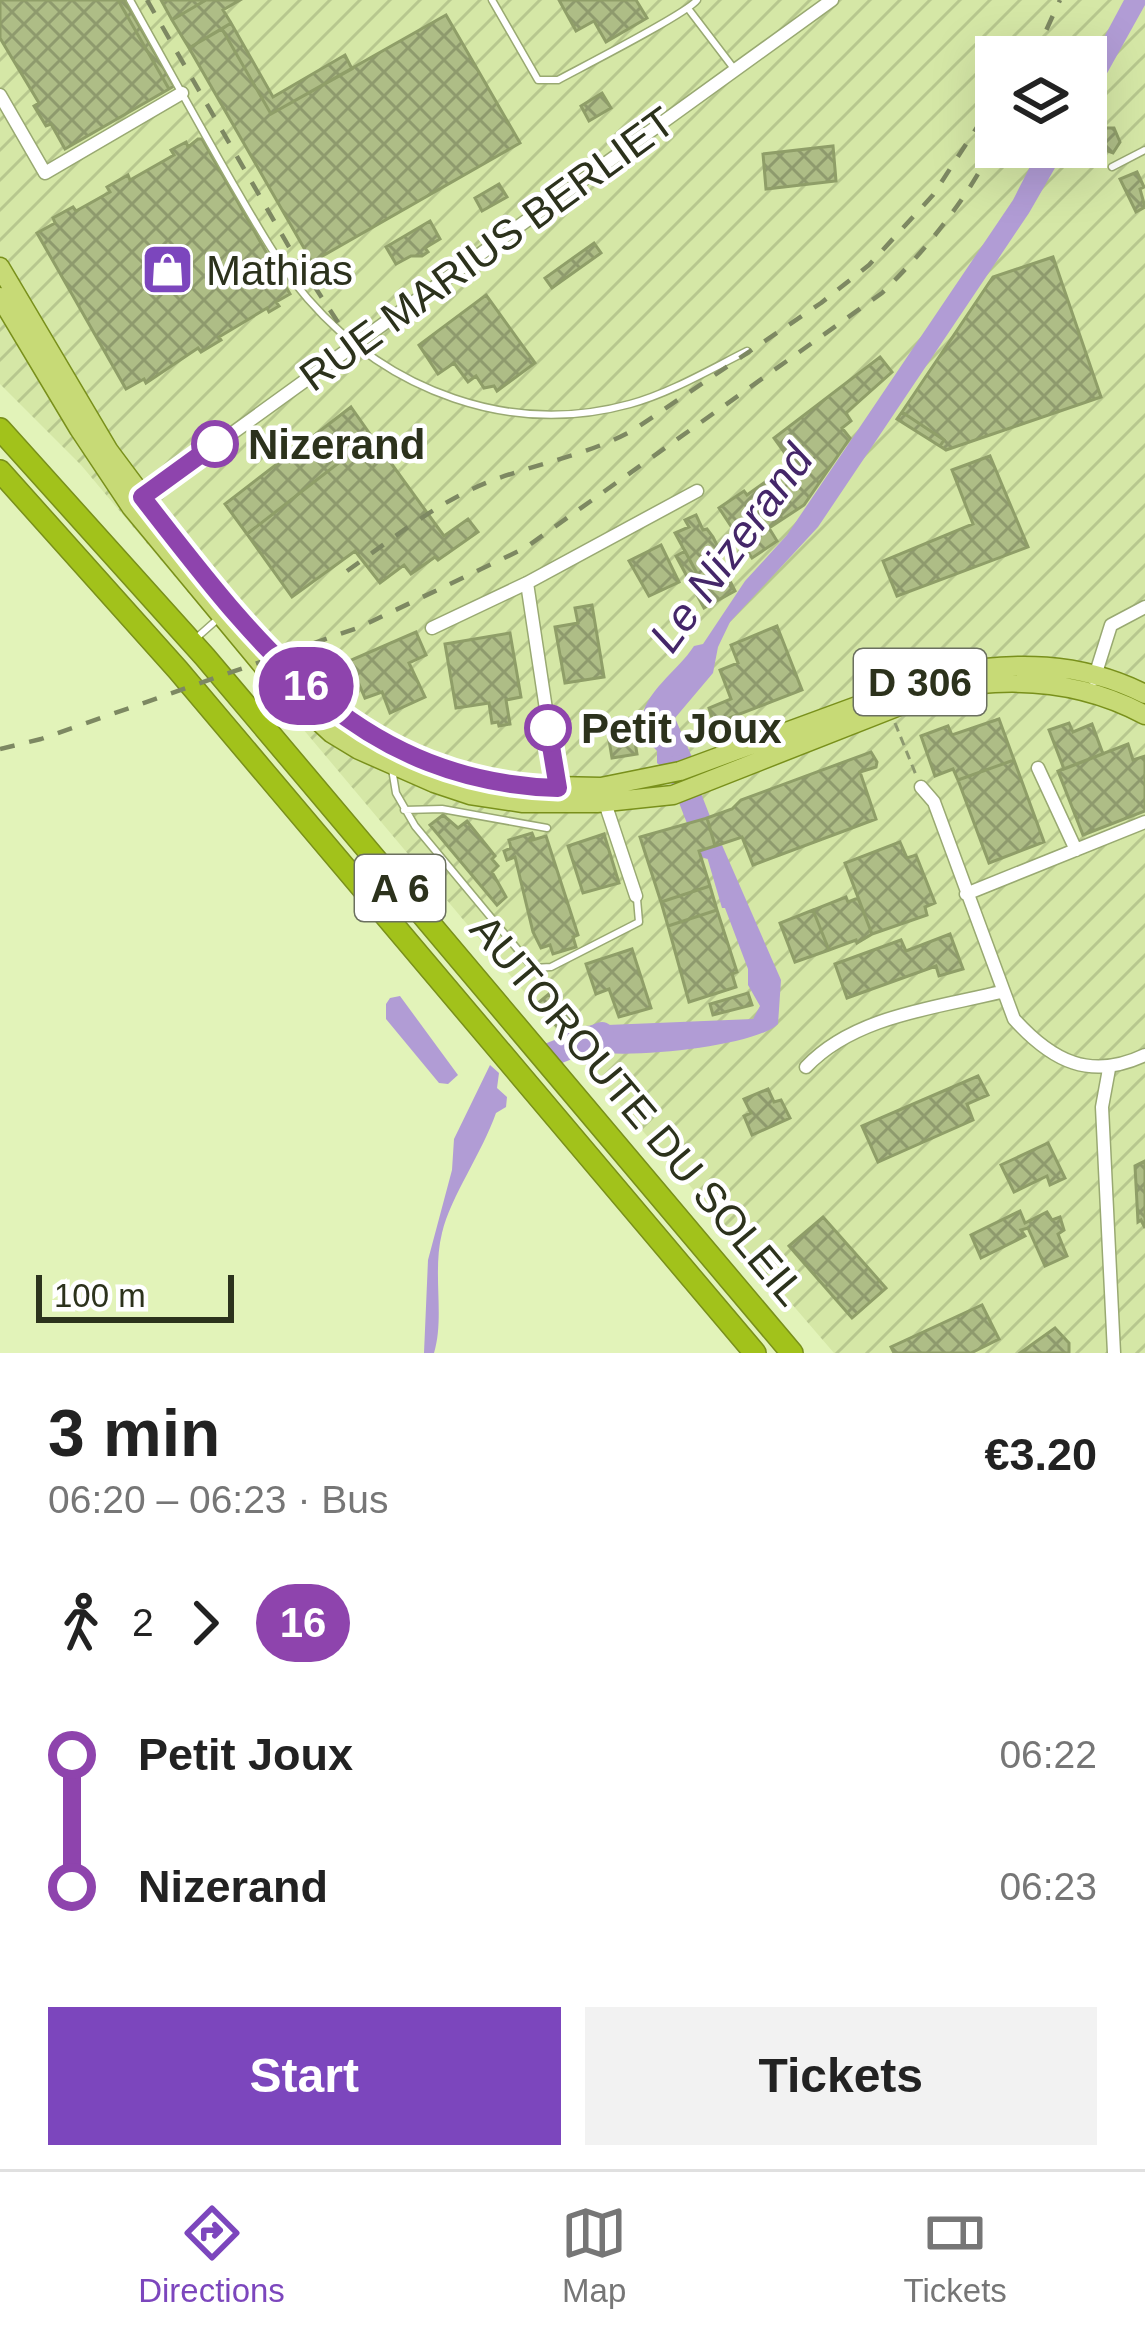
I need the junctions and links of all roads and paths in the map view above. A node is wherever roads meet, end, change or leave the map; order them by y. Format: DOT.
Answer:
graph roads {
  1 [pos="130,0"];
  2 [pos="492,0"];
  3 [pos="697,0"];
  4 [pos="832,0"];
  5 [pos="690,11"];
  6 [pos="735,70"];
  7 [pos="182,92"];
  8 [pos="0,95"];
  9 [pos="1145,150"];
  10 [pos="1112,167"];
  11 [pos="0,267"];
  12 [pos="11,306"];
  13 [pos="356,343"];
  14 [pos="746,351"];
  15 [pos="0,429"];
  16 [pos="0,471"];
  17 [pos="697,491"];
  18 [pos="137,502"];
  19 [pos="527,583"];
  20 [pos="1145,608"];
  21 [pos="221,616"];
  22 [pos="432,628"];
  23 [pos="192,642"];
  24 [pos="1093,683"];
  25 [pos="1145,694"];
  26 [pos="890,710"];
  27 [pos="1145,716"];
  28 [pos="395,757"];
  29 [pos="1038,768"];
  30 [pos="705,773"];
  31 [pos="921,787"];
  32 [pos="603,795"];
  33 [pos="559,796"];
  34 [pos="404,810"];
  35 [pos="1145,822"];
  36 [pos="547,828"];
  37 [pos="1076,850"];
  38 [pos="966,894"];
  39 [pos="636,896"];
  40 [pos="1001,992"];
  41 [pos="1145,1055"];
  42 [pos="806,1067"];
  43 [pos="1109,1069"];
  44 [pos="755,1353"];
  45 [pos="792,1353"];
  46 [pos="1114,1353"];
  1 -- 7 [label="lane"];
  2 -- 5 [label="lane"];
  3 -- 5 [label="lane"];
  4 -- 6 [label="street, RUE MARIUS BERLIET"];
  5 -- 6 [label="lane"];
  6 -- 13 [label="street, RUE MARIUS BERLIET"];
  7 -- 8 [label="street"];
  7 -- 13 [label="lane"];
  9 -- 10 [label="lane"];
  11 -- 12 [label="main road, D 306"];
  12 -- 18 [label="main road, D 306"];
  13 -- 14 [label="lane"];
  13 -- 18 [label="street, RUE MARIUS BERLIET"];
  15 -- 23 [label="highway, AUTOROUTE DU SOLEIL / A 6"];
  16 -- 44 [label="highway, AUTOROUTE DU SOLEIL / A 6"];
  17 -- 19 [label="street"];
  18 -- 21 [label="main road, D 306"];
  18 -- 28 [label="main road, D 306"];
  19 -- 22 [label="street"];
  19 -- 33 [label="street"];
  20 -- 24 [label="street"];
  21 -- 23 [label="lane"];
  21 -- 28 [label="main road, D 306"];
  23 -- 45 [label="highway, AUTOROUTE DU SOLEIL / A 6"];
  24 -- 25 [label="main road, D 306"];
  24 -- 26 [label="main road, D 306"];
  24 -- 27 [label="main road, D 306"];
  24 -- 30 [label="main road, D 306"];
  26 -- 30 [label="main road, D 306"];
  26 -- 31 [label="path"];
  28 -- 33 [label="main road, D 306"];
  28 -- 34 [label="lane"];
  29 -- 37 [label="street"];
  30 -- 32 [label="main road, D 306"];
  31 -- 38 [label="street"];
  32 -- 33 [label="main road, D 306"];
  32 -- 39 [label="street"];
  34 -- 36 [label="lane"];
  34 -- 39 [label="lane"];
  35 -- 37 [label="street"];
  37 -- 38 [label="street"];
  38 -- 40 [label="street"];
  40 -- 42 [label="street"];
  40 -- 43 [label="street"];
  41 -- 43 [label="street"];
  43 -- 46 [label="street"];
}
